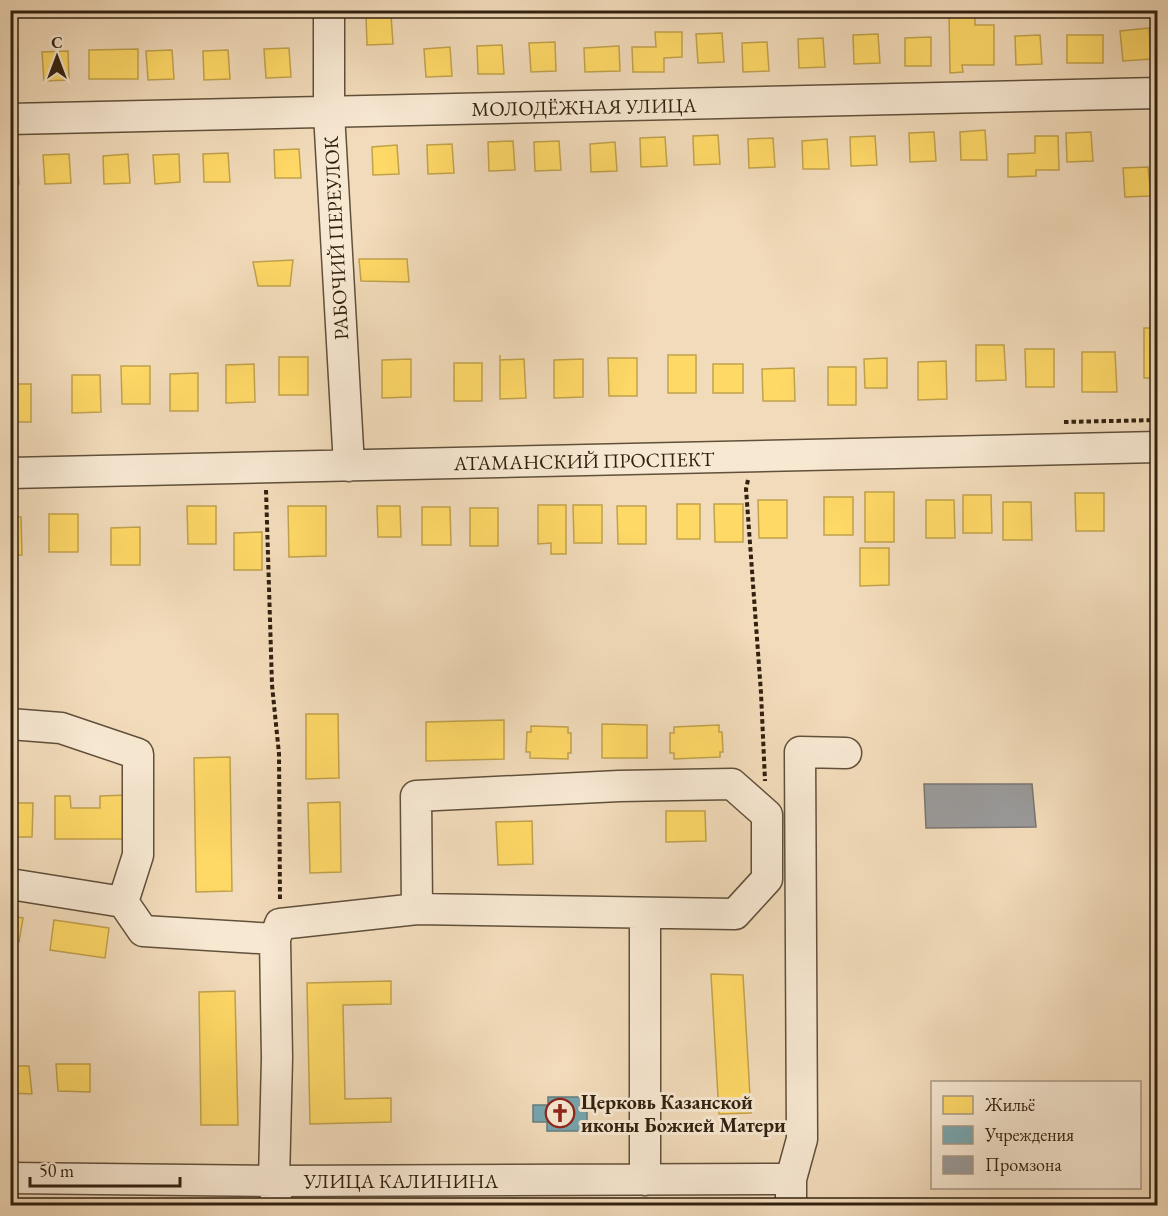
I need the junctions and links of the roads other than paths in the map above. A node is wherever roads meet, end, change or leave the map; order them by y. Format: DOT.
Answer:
graph roads {
  1 [pos="329,10"];
  2 [pos="1158,93"];
  3 [pos="329,113"];
  4 [pos="10,119"];
  5 [pos="1158,447"];
  6 [pos="348,466"];
  7 [pos="10,473"];
  8 [pos="10,724"];
  9 [pos="846,753"];
  10 [pos="10,884"];
  11 [pos="123,902"];
  12 [pos="417,909"];
  13 [pos="645,913"];
  14 [pos="278,931"];
  15 [pos="10,1178"];
  16 [pos="645,1180"];
  17 [pos="791,1192"];
  18 [pos="276,1193"];
  1 -- 3 [label="street, РАБОЧИЙ ПЕРЕУЛОК"];
  2 -- 3 [label="street, МОЛОДЁЖНАЯ УЛИЦА"];
  3 -- 4 [label="street, МОЛОДЁЖНАЯ УЛИЦА"];
  3 -- 6 [label="street, РАБОЧИЙ ПЕРЕУЛОК"];
  5 -- 6 [label="street, АТАМАНСКИЙ ПРОСПЕКТ"];
  6 -- 7 [label="street, АТАМАНСКИЙ ПРОСПЕКТ"];
  8 -- 11 [label="street"];
  9 -- 17 [label="street"];
  10 -- 11 [label="street"];
  11 -- 14 [label="street"];
  12 -- 13 [label="street"];
  12 -- 13 [label="street"];
  12 -- 14 [label="street"];
  13 -- 16 [label="street"];
  14 -- 18 [label="street"];
  15 -- 18 [label="street, УЛИЦА КАЛИНИНА"];
  16 -- 17 [label="street, УЛИЦА КАЛИНИНА"];
  16 -- 18 [label="street, УЛИЦА КАЛИНИНА"];
}
